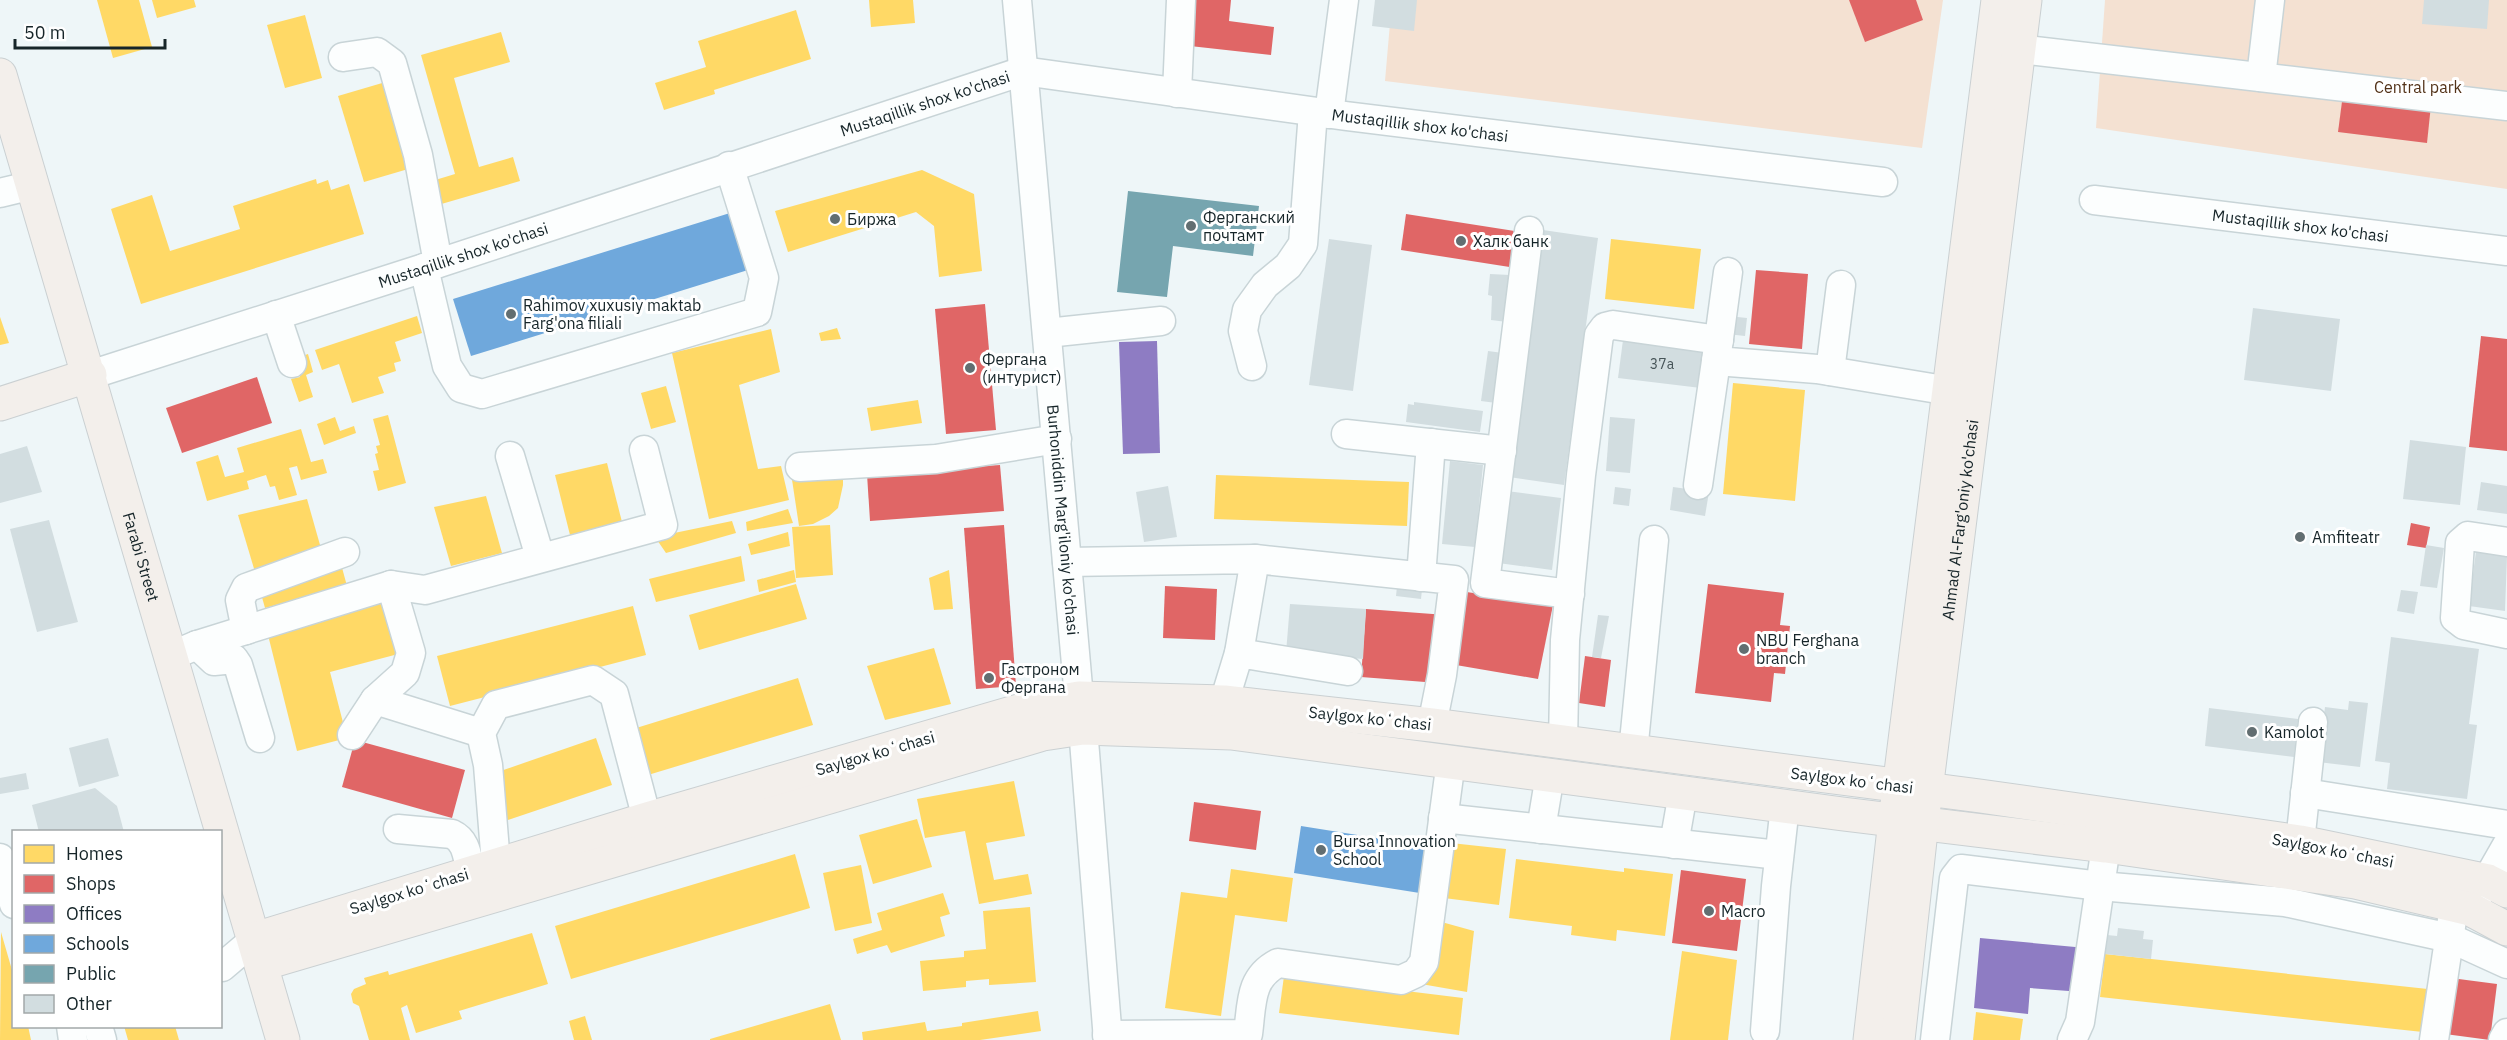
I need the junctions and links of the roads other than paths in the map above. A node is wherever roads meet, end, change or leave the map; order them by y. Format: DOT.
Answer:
graph roads {
  1 [pos="1017,0"];
  2 [pos="1181,0"];
  3 [pos="1344,0"];
  4 [pos="1998,0"];
  5 [pos="2025,0"];
  6 [pos="2270,0"];
  7 [pos="2019,49"];
  8 [pos="343,57"];
  9 [pos="1023,71"];
  10 [pos="0,75"];
  11 [pos="2261,77"];
  12 [pos="1177,93"];
  13 [pos="2507,106"];
  14 [pos="1321,113"];
  15 [pos="729,166"];
  16 [pos="1883,182"];
  17 [pos="33,185"];
  18 [pos="0,193"];
  19 [pos="2094,200"];
  20 [pos="1528,231"];
  21 [pos="2507,251"];
  22 [pos="431,266"];
  23 [pos="1728,272"];
  24 [pos="1841,285"];
  25 [pos="276,315"];
  26 [pos="1161,321"];
  27 [pos="1047,333"];
  28 [pos="1717,350"];
  29 [pos="292,363"];
  30 [pos="1252,366"];
  31 [pos="1830,371"];
  32 [pos="90,375"];
  33 [pos="1950,391"];
  34 [pos="0,404"];
  35 [pos="1346,434"];
  36 [pos="1057,439"];
  37 [pos="1431,443"];
  38 [pos="644,450"];
  39 [pos="1502,451"];
  40 [pos="510,456"];
  41 [pos="800,467"];
  42 [pos="1698,485"];
  43 [pos="1654,540"];
  44 [pos="2507,542"];
  45 [pos="345,552"];
  46 [pos="540,557"];
  47 [pos="1255,560"];
  48 [pos="1067,561"];
  49 [pos="1421,578"];
  50 [pos="1454,580"];
  51 [pos="1485,583"];
  52 [pos="391,585"];
  53 [pos="1570,594"];
  54 [pos="246,630"];
  55 [pos="2507,634"];
  56 [pos="184,650"];
  57 [pos="1239,653"];
  58 [pos="1348,671"];
  59 [pos="375,700"];
  60 [pos="1224,702"];
  61 [pos="1081,713"];
  62 [pos="2313,722"];
  63 [pos="1432,725"];
  64 [pos="481,733"];
  65 [pos="352,735"];
  66 [pos="260,738"];
  67 [pos="1563,743"];
  68 [pos="1633,752"];
  69 [pos="1452,762"];
  70 [pos="1550,776"];
  71 [pos="1913,788"];
  72 [pos="1683,793"];
  73 [pos="2305,793"];
  74 [pos="1785,806"];
  75 [pos="1443,818"];
  76 [pos="647,819"];
  77 [pos="1908,821"];
  78 [pos="2507,825"];
  79 [pos="398,829"];
  80 [pos="1541,829"];
  81 [pos="2300,842"];
  82 [pos="1674,844"];
  83 [pos="2507,845"];
  84 [pos="2106,846"];
  85 [pos="1779,855"];
  86 [pos="0,858"];
  87 [pos="483,868"];
  88 [pos="2100,886"];
  89 [pos="2498,886"];
  90 [pos="12,897"];
  91 [pos="2462,907"];
  92 [pos="2507,929"];
  93 [pos="2450,938"];
  94 [pos="258,952"];
  95 [pos="2507,964"];
  96 [pos="222,967"];
  97 [pos="1765,1031"];
  98 [pos="2507,1033"];
  99 [pos="1107,1037"];
  100 [pos="283,1040"];
  101 [pos="1870,1040"];
  102 [pos="1898,1040"];
  103 [pos="1935,1040"];
  104 [pos="2072,1040"];
  105 [pos="2434,1040"];
  106 [pos="2503,1040"];
  1 -- 9 [label="street, Burhoniddin Marg'iloniy ko'chasi"];
  2 -- 12 [label="street"];
  3 -- 14 [label="street"];
  4 -- 33 [label="main road, Ahmad Al-Farg'oniy ko'chasi"];
  5 -- 7 [label="main road, Ahmad Al-Farg'oniy ko'chasi"];
  6 -- 11 [label="street"];
  7 -- 11 [label="street"];
  7 -- 71 [label="main road, Ahmad Al-Farg'oniy ko'chasi"];
  8 -- 22 [label="street"];
  9 -- 12 [label="street, Mustaqillik shox ko'chasi"];
  9 -- 15 [label="street, Mustaqillik shox ko'chasi"];
  9 -- 27 [label="street, Burhoniddin Marg'iloniy ko'chasi"];
  10 -- 17 [label="main road, Farabi Street"];
  11 -- 13 [label="street"];
  12 -- 14 [label="street, Mustaqillik shox ko'chasi"];
  14 -- 16 [label="street, Mustaqillik shox ko'chasi"];
  14 -- 30 [label="street"];
  15 -- 22 [label="street, Mustaqillik shox ko'chasi"];
  15 -- 22 [label="street"];
  17 -- 18 [label="street"];
  17 -- 32 [label="main road, Farabi Street"];
  19 -- 21 [label="street, Mustaqillik shox ko'chasi"];
  20 -- 39 [label="street"];
  22 -- 25 [label="street, Mustaqillik shox ko'chasi"];
  23 -- 28 [label="street"];
  24 -- 31 [label="street"];
  25 -- 29 [label="street"];
  25 -- 32 [label="street, Mustaqillik shox ko'chasi"];
  26 -- 27 [label="street"];
  27 -- 36 [label="street, Burhoniddin Marg'iloniy ko'chasi"];
  28 -- 31 [label="street"];
  28 -- 42 [label="street"];
  28 -- 53 [label="street"];
  31 -- 33 [label="street"];
  32 -- 34 [label="main road, Mustaqillik shox ko'chasi"];
  32 -- 56 [label="main road, Farabi Street"];
  33 -- 71 [label="main road, Ahmad Al-Farg'oniy ko'chasi"];
  35 -- 37 [label="street"];
  36 -- 41 [label="street"];
  36 -- 48 [label="street, Burhoniddin Marg'iloniy ko'chasi"];
  37 -- 39 [label="street"];
  37 -- 49 [label="street"];
  38 -- 46 [label="street"];
  39 -- 51 [label="street"];
  40 -- 46 [label="street"];
  43 -- 68 [label="street"];
  44 -- 55 [label="street"];
  45 -- 54 [label="street"];
  46 -- 52 [label="street"];
  47 -- 48 [label="street"];
  47 -- 49 [label="street"];
  47 -- 57 [label="street"];
  48 -- 61 [label="street, Burhoniddin Marg'iloniy ko'chasi"];
  49 -- 50 [label="street"];
  50 -- 51 [label="street"];
  50 -- 63 [label="street"];
  51 -- 53 [label="street"];
  52 -- 54 [label="street"];
  52 -- 59 [label="street"];
  53 -- 67 [label="street"];
  54 -- 56 [label="street"];
  56 -- 66 [label="street"];
  56 -- 94 [label="main road, Farabi Street"];
  57 -- 58 [label="street"];
  57 -- 60 [label="street"];
  59 -- 64 [label="street"];
  59 -- 65 [label="street"];
  60 -- 61 [label="main road, Saylgox koʻchasi"];
  60 -- 63 [label="main road, Saylgox koʻchasi"];
  61 -- 69 [label="main road, Saylgox koʻchasi"];
  61 -- 76 [label="main road, Saylgox koʻchasi"];
  61 -- 94 [label="main road, Saylgox koʻchasi"];
  61 -- 99 [label="street, Burhoniddin Marg'iloniy ko'chasi"];
  62 -- 73 [label="street"];
  63 -- 67 [label="main road, Saylgox koʻchasi"];
  64 -- 76 [label="street"];
  64 -- 87 [label="street"];
  67 -- 68 [label="main road, Saylgox koʻchasi"];
  68 -- 71 [label="main road, Saylgox koʻchasi"];
  69 -- 70 [label="main road, Saylgox koʻchasi"];
  69 -- 75 [label="street"];
  70 -- 72 [label="main road, Saylgox koʻchasi"];
  70 -- 80 [label="street"];
  71 -- 77 [label="main road, Ahmad Al-Farg'oniy ko'chasi"];
  71 -- 81 [label="main road, Saylgox koʻchasi"];
  72 -- 74 [label="main road, Saylgox koʻchasi"];
  72 -- 82 [label="street"];
  73 -- 78 [label="street"];
  73 -- 81 [label="street"];
  74 -- 77 [label="main road, Saylgox koʻchasi"];
  74 -- 85 [label="street"];
  75 -- 80 [label="street"];
  75 -- 99 [label="street"];
  76 -- 87 [label="main road, Saylgox koʻchasi"];
  77 -- 84 [label="main road, Saylgox koʻchasi"];
  77 -- 101 [label="main road, Ahmad Al-Farg'oniy ko'chasi"];
  77 -- 102 [label="main road, Ahmad Al-Farg'oniy ko'chasi"];
  79 -- 87 [label="street"];
  80 -- 82 [label="street"];
  81 -- 89 [label="main road, Saylgox koʻchasi"];
  82 -- 85 [label="street"];
  83 -- 89 [label="street"];
  84 -- 88 [label="street"];
  84 -- 91 [label="main road, Saylgox koʻchasi"];
  85 -- 97 [label="street"];
  86 -- 90 [label="street"];
  87 -- 94 [label="main road, Saylgox koʻchasi"];
  88 -- 93 [label="street"];
  88 -- 103 [label="street"];
  88 -- 104 [label="street"];
  89 -- 91 [label="street"];
  91 -- 92 [label="main road, Saylgox koʻchasi"];
  91 -- 93 [label="street"];
  93 -- 95 [label="street"];
  93 -- 105 [label="street"];
  94 -- 96 [label="street"];
  94 -- 100 [label="main road, Farabi Street"];
  98 -- 106 [label="street"];
}
